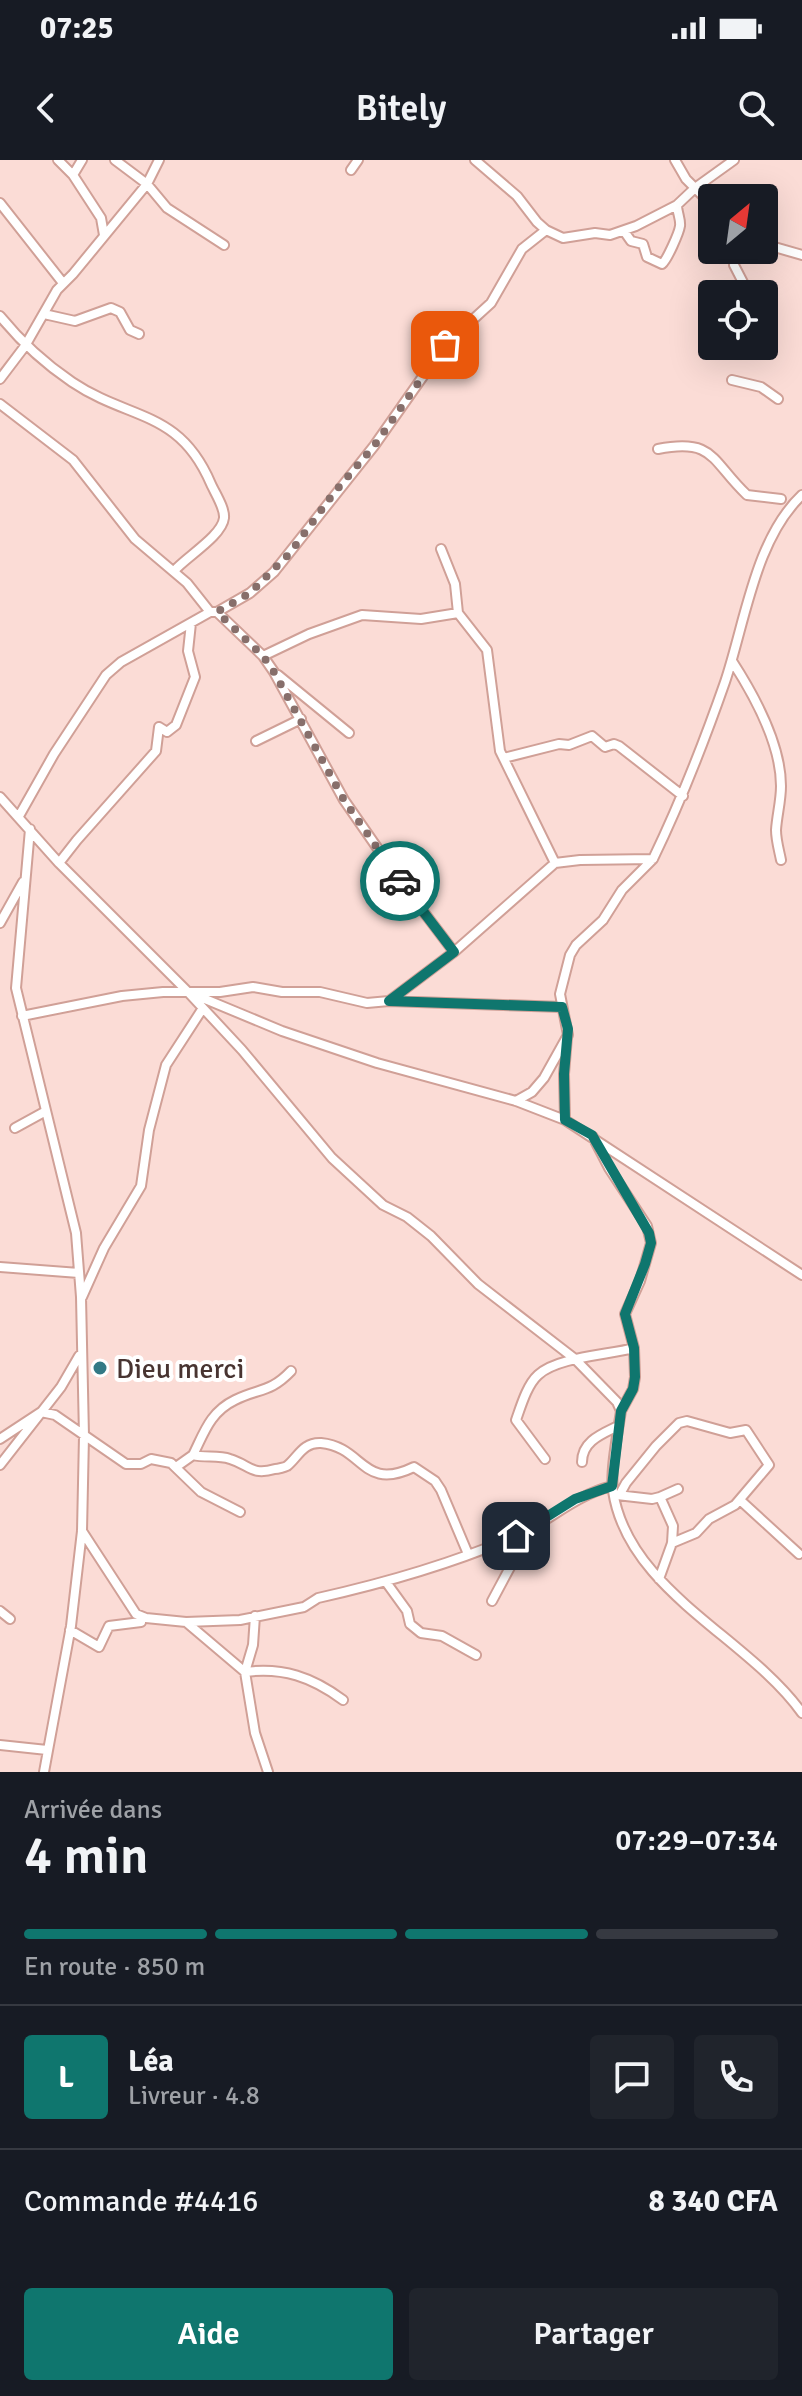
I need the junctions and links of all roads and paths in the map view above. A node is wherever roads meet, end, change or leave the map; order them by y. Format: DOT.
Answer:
graph roads {
  1 [pos="58,160"];
  2 [pos="82,160"];
  3 [pos="115,160"];
  4 [pos="159,160"];
  5 [pos="358,160"];
  6 [pos="475,160"];
  7 [pos="675,160"];
  8 [pos="734,160"];
  9 [pos="351,170"];
  10 [pos="73,175"];
  11 [pos="147,184"];
  12 [pos="695,188"];
  13 [pos="698,191"];
  14 [pos="0,203"];
  15 [pos="677,205"];
  16 [pos="546,230"];
  17 [pos="624,231"];
  18 [pos="104,235"];
  19 [pos="224,245"];
  20 [pos="778,248"];
  21 [pos="802,255"];
  22 [pos="63,283"];
  23 [pos="44,314"];
  24 [pos="0,316"];
  25 [pos="139,334"];
  26 [pos="25,346"];
  27 [pos="0,379"];
  28 [pos="732,380"];
  29 [pos="778,399"];
  30 [pos="0,404"];
  31 [pos="658,449"];
  32 [pos="802,495"];
  33 [pos="781,499"];
  34 [pos="791,506"];
  35 [pos="802,507"];
  36 [pos="441,549"];
  37 [pos="187,583"];
  38 [pos="213,612"];
  39 [pos="458,613"];
  40 [pos="191,623"];
  41 [pos="263,656"];
  42 [pos="732,661"];
  43 [pos="274,672"];
  44 [pos="301,719"];
  45 [pos="349,733"];
  46 [pos="256,741"];
  47 [pos="504,758"];
  48 [pos="683,796"];
  49 [pos="0,797"];
  50 [pos="19,816"];
  51 [pos="30,829"];
  52 [pos="653,859"];
  53 [pos="781,860"];
  54 [pos="59,863"];
  55 [pos="555,863"];
  56 [pos="24,880"];
  57 [pos="0,923"];
  58 [pos="454,952"];
  59 [pos="188,992"];
  60 [pos="389,1001"];
  61 [pos="562,1007"];
  62 [pos="203,1008"];
  63 [pos="22,1016"];
  64 [pos="568,1035"];
  65 [pos="516,1101"];
  66 [pos="46,1111"];
  67 [pos="565,1120"];
  68 [pos="15,1128"];
  69 [pos="592,1135"];
  70 [pos="0,1267"];
  71 [pos="79,1273"];
  72 [pos="802,1275"];
  73 [pos="81,1297"];
  74 [pos="634,1348"];
  75 [pos="81,1353"];
  76 [pos="575,1359"];
  77 [pos="291,1371"];
  78 [pos="621,1411"];
  79 [pos="41,1412"];
  80 [pos="618,1426"];
  81 [pos="84,1436"];
  82 [pos="0,1440"];
  83 [pos="15,1443"];
  84 [pos="193,1455"];
  85 [pos="545,1459"];
  86 [pos="582,1462"];
  87 [pos="0,1465"];
  88 [pos="176,1467"];
  89 [pos="678,1489"];
  90 [pos="615,1492"];
  91 [pos="660,1497"];
  92 [pos="740,1500"];
  93 [pos="240,1512"];
  94 [pos="82,1531"];
  95 [pos="516,1536"];
  96 [pos="672,1543"];
  97 [pos="468,1554"];
  98 [pos="799,1554"];
  99 [pos="659,1579"];
  100 [pos="386,1582"];
  101 [pos="492,1601"];
  102 [pos="0,1611"];
  103 [pos="255,1616"];
  104 [pos="10,1619"];
  105 [pos="141,1622"];
  106 [pos="186,1622"];
  107 [pos="70,1630"];
  108 [pos="476,1655"];
  109 [pos="245,1672"];
  110 [pos="343,1700"];
  111 [pos="802,1713"];
  112 [pos="0,1745"];
  113 [pos="47,1750"];
  114 [pos="44,1772"];
  115 [pos="268,1772"];
  1 -- 10 [label="street"];
  2 -- 10 [label="street"];
  3 -- 11 [label="street"];
  4 -- 11 [label="street"];
  5 -- 9 [label="street"];
  6 -- 16 [label="street"];
  7 -- 12 [label="street"];
  8 -- 12 [label="street"];
  10 -- 18 [label="street"];
  11 -- 18 [label="street"];
  11 -- 19 [label="street"];
  12 -- 13 [label="street"];
  12 -- 15 [label="street"];
  14 -- 22 [label="street"];
  15 -- 17 [label="street"];
  15 -- 17 [label="street"];
  16 -- 17 [label="street"];
  16 -- 38 [label="street"];
  18 -- 22 [label="street"];
  20 -- 21 [label="street"];
  22 -- 23 [label="street"];
  23 -- 25 [label="street"];
  23 -- 26 [label="street"];
  24 -- 26 [label="street"];
  26 -- 27 [label="street"];
  26 -- 37 [label="street"];
  28 -- 29 [label="street"];
  30 -- 37 [label="street"];
  31 -- 33 [label="street"];
  32 -- 34 [label="street"];
  34 -- 35 [label="street"];
  34 -- 42 [label="street"];
  36 -- 39 [label="street"];
  37 -- 38 [label="street"];
  38 -- 40 [label="street"];
  38 -- 41 [label="street"];
  39 -- 41 [label="street"];
  39 -- 47 [label="street"];
  40 -- 50 [label="street"];
  40 -- 54 [label="street"];
  41 -- 43 [label="street"];
  42 -- 48 [label="street"];
  42 -- 53 [label="street"];
  43 -- 44 [label="street"];
  43 -- 45 [label="street"];
  44 -- 46 [label="street"];
  44 -- 58 [label="street"];
  47 -- 48 [label="street"];
  47 -- 55 [label="street"];
  48 -- 52 [label="street"];
  49 -- 50 [label="street"];
  50 -- 51 [label="street"];
  51 -- 54 [label="street"];
  51 -- 56 [label="street"];
  52 -- 55 [label="street"];
  52 -- 61 [label="street"];
  54 -- 59 [label="street"];
  55 -- 58 [label="street"];
  56 -- 57 [label="street"];
  56 -- 63 [label="street"];
  58 -- 60 [label="street"];
  59 -- 60 [label="street"];
  59 -- 62 [label="street"];
  59 -- 63 [label="street"];
  59 -- 65 [label="street"];
  60 -- 61 [label="street"];
  61 -- 64 [label="street"];
  62 -- 73 [label="street"];
  62 -- 76 [label="street"];
  63 -- 66 [label="street"];
  64 -- 65 [label="street"];
  64 -- 67 [label="street"];
  65 -- 67 [label="street"];
  66 -- 68 [label="street"];
  66 -- 71 [label="street"];
  67 -- 69 [label="street"];
  69 -- 72 [label="street"];
  69 -- 74 [label="street"];
  70 -- 71 [label="street"];
  71 -- 73 [label="street"];
  73 -- 75 [label="street"];
  74 -- 76 [label="street"];
  74 -- 78 [label="street"];
  75 -- 79 [label="street"];
  75 -- 81 [label="street"];
  76 -- 78 [label="street"];
  76 -- 85 [label="street"];
  77 -- 84 [label="street"];
  78 -- 80 [label="street"];
  79 -- 81 [label="street"];
  79 -- 82 [label="street"];
  79 -- 83 [label="street"];
  80 -- 86 [label="street"];
  80 -- 90 [label="street"];
  81 -- 88 [label="street"];
  81 -- 94 [label="street"];
  82 -- 83 [label="street"];
  83 -- 87 [label="street"];
  84 -- 88 [label="street"];
  84 -- 97 [label="street"];
  88 -- 93 [label="street"];
  89 -- 91 [label="street"];
  90 -- 91 [label="street"];
  90 -- 92 [label="street"];
  90 -- 95 [label="street"];
  90 -- 99 [label="street"];
  91 -- 96 [label="street"];
  92 -- 96 [label="street"];
  92 -- 98 [label="street"];
  94 -- 106 [label="street"];
  94 -- 107 [label="street"];
  95 -- 97 [label="street"];
  95 -- 101 [label="street"];
  96 -- 99 [label="street"];
  97 -- 100 [label="street"];
  99 -- 111 [label="street"];
  100 -- 103 [label="street"];
  100 -- 108 [label="street"];
  102 -- 104 [label="street"];
  103 -- 106 [label="street"];
  103 -- 109 [label="street"];
  105 -- 107 [label="street"];
  106 -- 109 [label="street"];
  107 -- 113 [label="street"];
  109 -- 110 [label="street"];
  109 -- 115 [label="street"];
  112 -- 113 [label="street"];
  113 -- 114 [label="street"];
}
